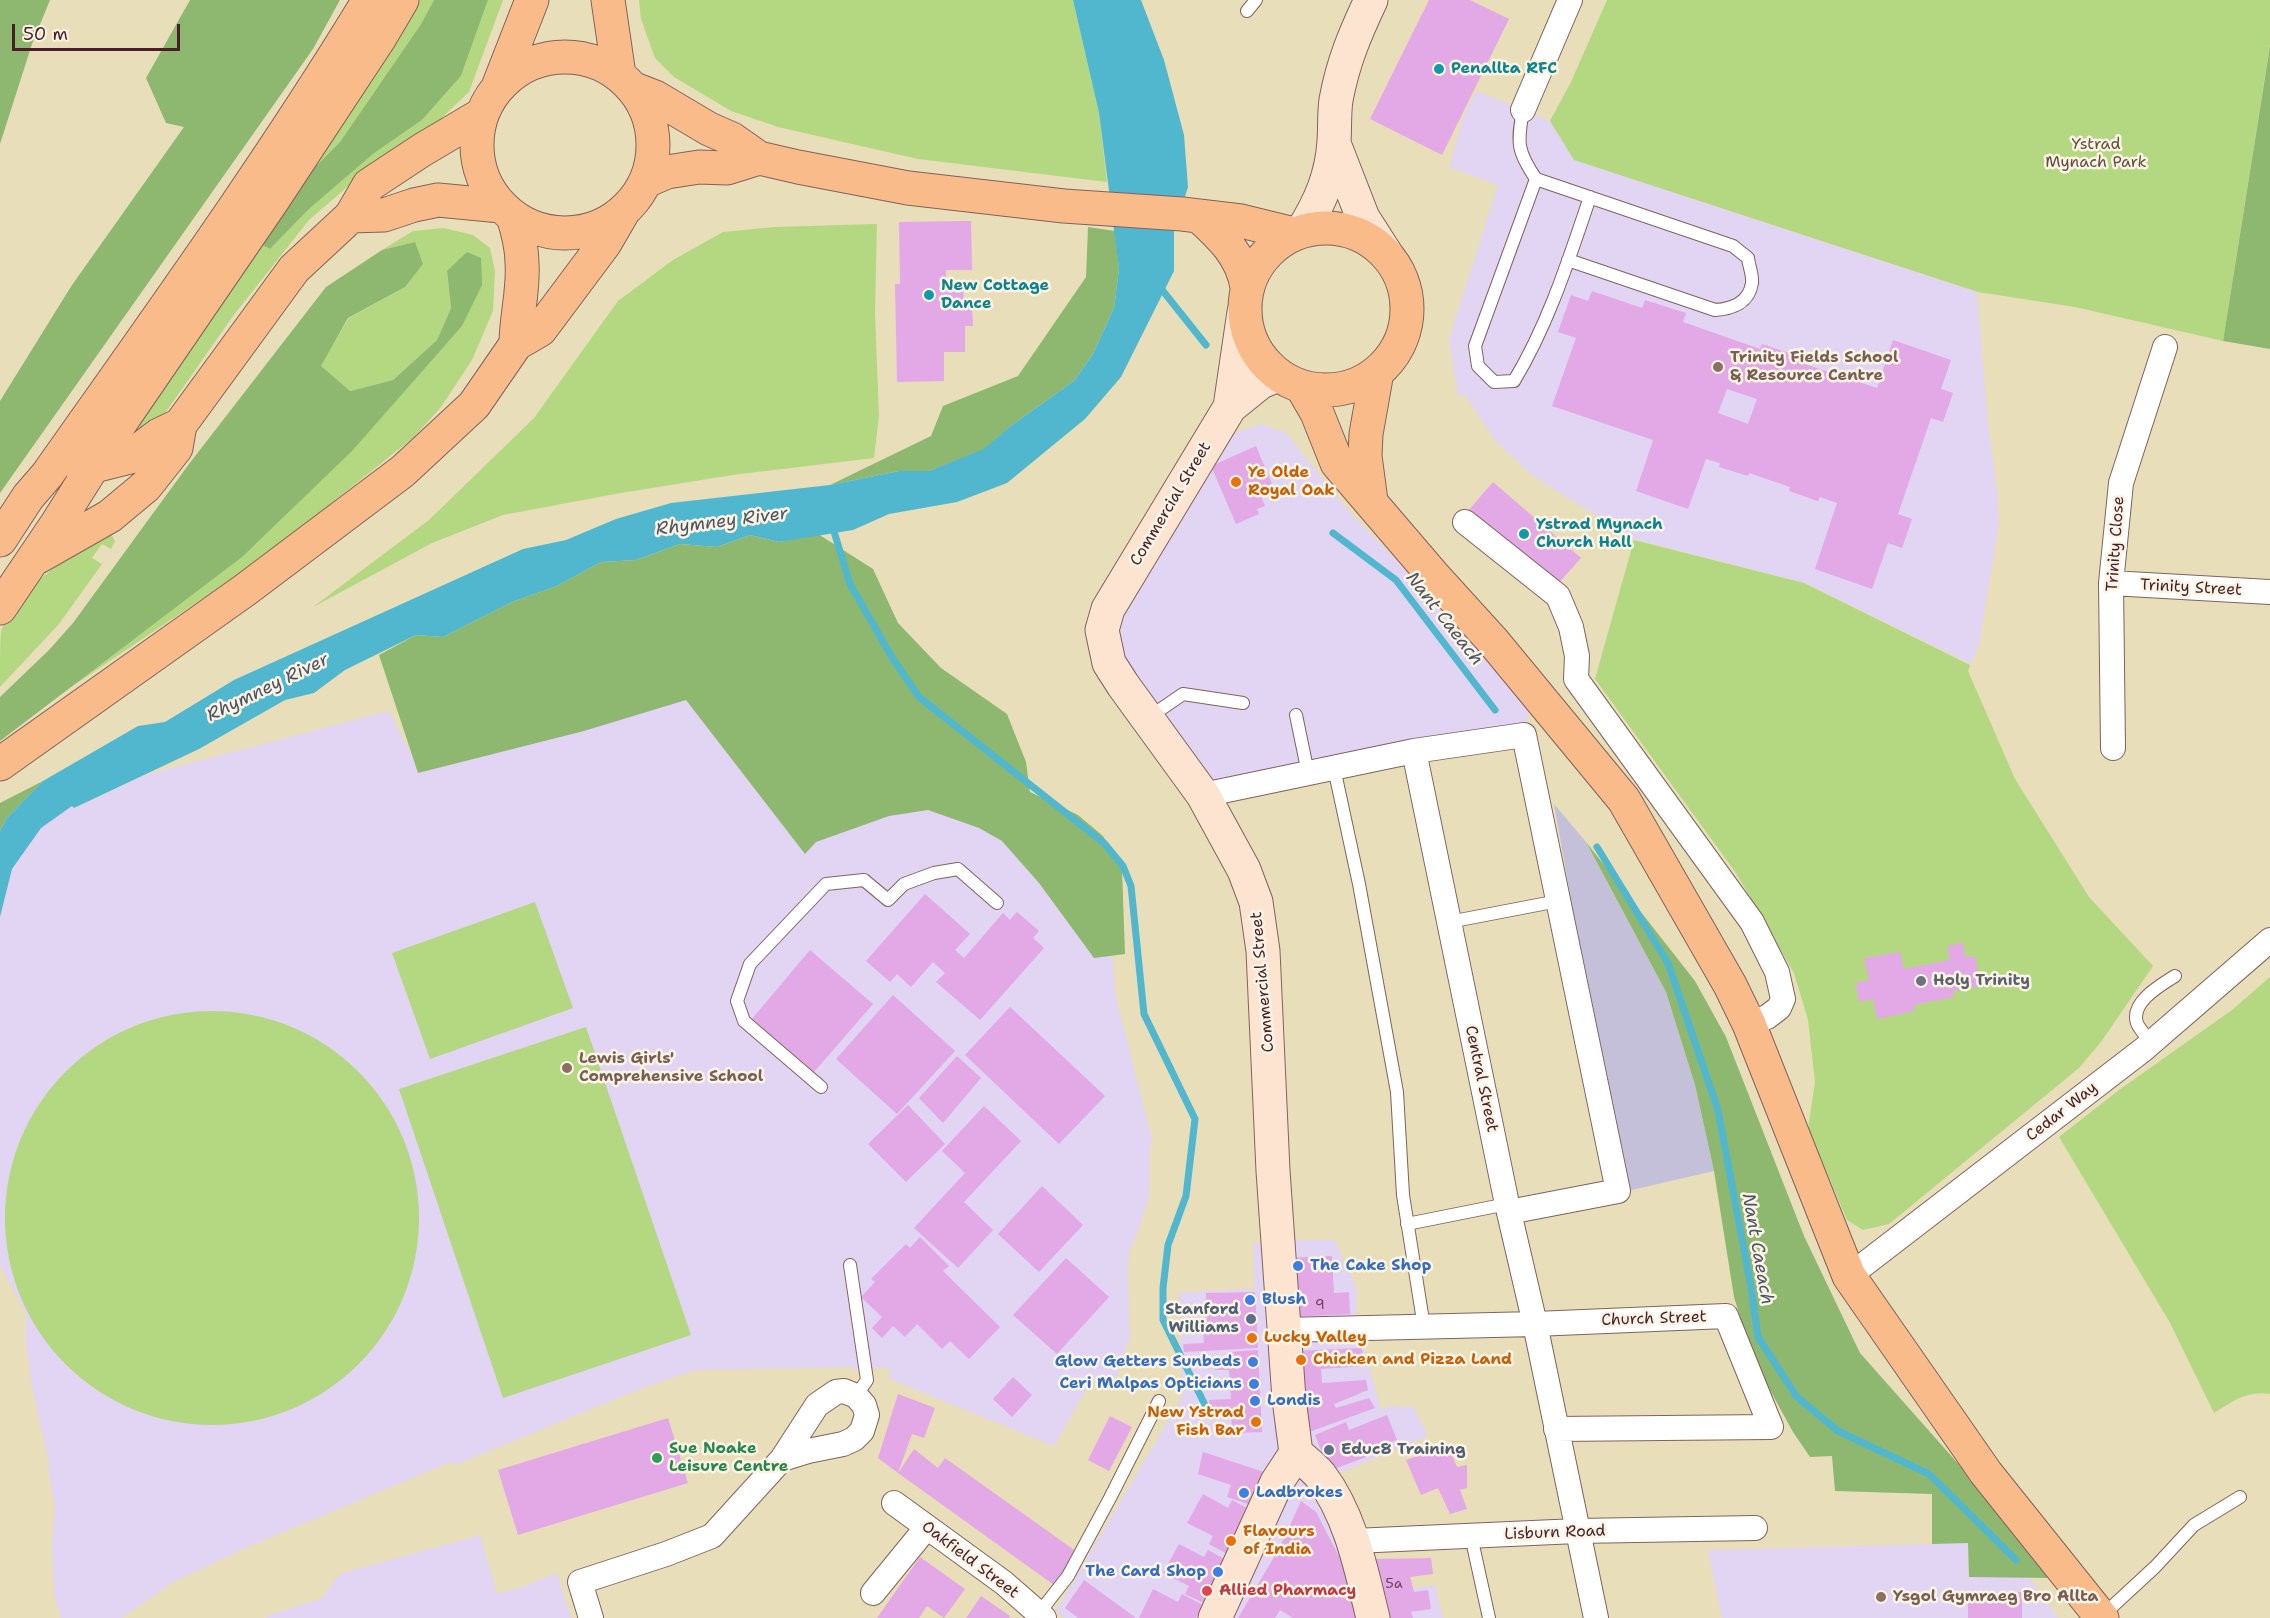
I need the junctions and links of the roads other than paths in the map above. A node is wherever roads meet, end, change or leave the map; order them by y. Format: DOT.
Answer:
graph roads {
  1 [pos="369,0"];
  2 [pos="402,0"];
  3 [pos="532,0"];
  4 [pos="608,0"];
  5 [pos="1256,0"];
  6 [pos="1371,0"];
  7 [pos="1568,1"];
  8 [pos="1247,11"];
  9 [pos="626,81"];
  10 [pos="498,87"];
  11 [pos="1523,110"];
  12 [pos="481,115"];
  13 [pos="1334,144"];
  14 [pos="759,158"];
  15 [pos="1536,179"];
  16 [pos="646,181"];
  17 [pos="1590,197"];
  18 [pos="507,211"];
  19 [pos="623,212"];
  20 [pos="1191,215"];
  21 [pos="351,216"];
  22 [pos="1298,233"];
  23 [pos="1386,254"];
  24 [pos="1568,260"];
  25 [pos="1246,299"];
  26 [pos="516,344"];
  27 [pos="2165,347"];
  28 [pos="1377,372"];
  29 [pos="1290,381"];
  30 [pos="1230,407"];
  31 [pos="180,425"];
  32 [pos="92,467"];
  33 [pos="47,475"];
  34 [pos="1371,501"];
  35 [pos="1465,522"];
  36 [pos="0,540"];
  37 [pos="30,561"];
  38 [pos="2111,583"];
  39 [pos="2270,592"];
  40 [pos="0,608"];
  41 [pos="1244,703"];
  42 [pos="1296,715"];
  43 [pos="1147,719"];
  44 [pos="2113,748"];
  45 [pos="1414,751"];
  46 [pos="0,764"];
  47 [pos="1334,768"];
  48 [pos="1308,773"];
  49 [pos="1203,795"];
  50 [pos="1558,901"];
  51 [pos="997,903"];
  52 [pos="1449,922"];
  53 [pos="2270,940"];
  54 [pos="2175,976"];
  55 [pos="1749,1024"];
  56 [pos="2151,1042"];
  57 [pos="821,1087"];
  58 [pos="1508,1208"];
  59 [pos="1407,1224"];
  60 [pos="850,1265"];
  61 [pos="1849,1276"];
  62 [pos="1535,1324"];
  63 [pos="1424,1327"];
  64 [pos="1284,1330"];
  65 [pos="856,1395"];
  66 [pos="1159,1401"];
  67 [pos="1556,1429"];
  68 [pos="1296,1453"];
  69 [pos="782,1459"];
  70 [pos="2240,1497"];
  71 [pos="894,1503"];
  72 [pos="927,1527"];
  73 [pos="1755,1528"];
  74 [pos="1577,1531"];
  75 [pos="1471,1536"];
  76 [pos="1354,1541"];
  77 [pos="873,1593"];
  78 [pos="1037,1615"];
  79 [pos="591,1618"];
  80 [pos="1215,1618"];
  81 [pos="1373,1618"];
  82 [pos="1489,1618"];
  83 [pos="1596,1618"];
  84 [pos="2102,1618"];
  1 -- 33 [label="main road"];
  2 -- 32 [label="main road"];
  3 -- 10 [label="main road"];
  4 -- 9 [label="main road"];
  5 -- 8 [label="lane"];
  6 -- 13 [label="street"];
  7 -- 11 [label="street"];
  9 -- 10 [label="main road"];
  9 -- 14 [label="main road"];
  9 -- 16 [label="main road"];
  10 -- 12 [label="main road"];
  11 -- 15 [label="lane"];
  12 -- 18 [label="main road"];
  12 -- 21 [label="main road"];
  13 -- 22 [label="street"];
  13 -- 23 [label="street"];
  14 -- 16 [label="main road"];
  14 -- 20 [label="main road"];
  15 -- 17 [label="lane"];
  15 -- 24 [label="lane"];
  16 -- 19 [label="main road"];
  17 -- 24 [label="lane"];
  17 -- 24 [label="lane"];
  18 -- 19 [label="main road"];
  18 -- 21 [label="main road"];
  18 -- 26 [label="main road"];
  19 -- 26 [label="main road"];
  20 -- 22 [label="main road"];
  20 -- 25 [label="main road"];
  21 -- 31 [label="main road"];
  22 -- 23 [label="main road"];
  22 -- 25 [label="main road"];
  23 -- 28 [label="main road"];
  25 -- 29 [label="main road"];
  25 -- 30 [label="street, Commercial Street"];
  26 -- 46 [label="main road"];
  27 -- 38 [label="street, Trinity Close"];
  28 -- 29 [label="main road"];
  28 -- 34 [label="main road"];
  29 -- 30 [label="street, Commercial Street"];
  29 -- 34 [label="main road"];
  30 -- 43 [label="street, Commercial Street"];
  31 -- 32 [label="main road"];
  31 -- 37 [label="main road"];
  32 -- 33 [label="main road"];
  32 -- 37 [label="main road"];
  33 -- 36 [label="main road"];
  34 -- 55 [label="main road"];
  35 -- 55 [label="street"];
  37 -- 40 [label="main road"];
  38 -- 39 [label="street, Trinity Street"];
  38 -- 44 [label="street, Trinity Close"];
  41 -- 43 [label="lane"];
  42 -- 48 [label="lane"];
  43 -- 49 [label="street, Commercial Street"];
  45 -- 47 [label="street"];
  45 -- 50 [label="street"];
  45 -- 52 [label="street, Central Street"];
  47 -- 48 [label="street"];
  47 -- 59 [label="lane"];
  48 -- 49 [label="street"];
  49 -- 64 [label="street, Commercial Street"];
  50 -- 52 [label="lane"];
  50 -- 58 [label="street"];
  51 -- 57 [label="lane"];
  52 -- 58 [label="street, Central Street"];
  53 -- 56 [label="street, Cedar Way"];
  54 -- 56 [label="lane"];
  55 -- 61 [label="main road"];
  56 -- 61 [label="street, Cedar Way"];
  58 -- 59 [label="lane"];
  58 -- 62 [label="street, Central Street"];
  59 -- 63 [label="lane"];
  60 -- 65 [label="lane"];
  61 -- 84 [label="main road"];
  62 -- 63 [label="street, Church Street"];
  62 -- 67 [label="street, Central Street"];
  62 -- 67 [label="street, Church Street"];
  63 -- 64 [label="street, Church Street"];
  64 -- 68 [label="street, Commercial Street"];
  65 -- 69 [label="street"];
  65 -- 69 [label="street"];
  66 -- 78 [label="lane"];
  67 -- 74 [label="street, Central Street"];
  68 -- 76 [label="street"];
  68 -- 80 [label="street"];
  69 -- 79 [label="street"];
  70 -- 84 [label="lane"];
  71 -- 72 [label="street, Oakfield Street"];
  72 -- 77 [label="street"];
  72 -- 78 [label="street, Oakfield Street"];
  73 -- 74 [label="street, Lisburn Road"];
  74 -- 75 [label="street, Lisburn Road"];
  74 -- 83 [label="street, Central Street"];
  75 -- 76 [label="street, Lisburn Road"];
  75 -- 82 [label="lane"];
  76 -- 81 [label="street"];
}
